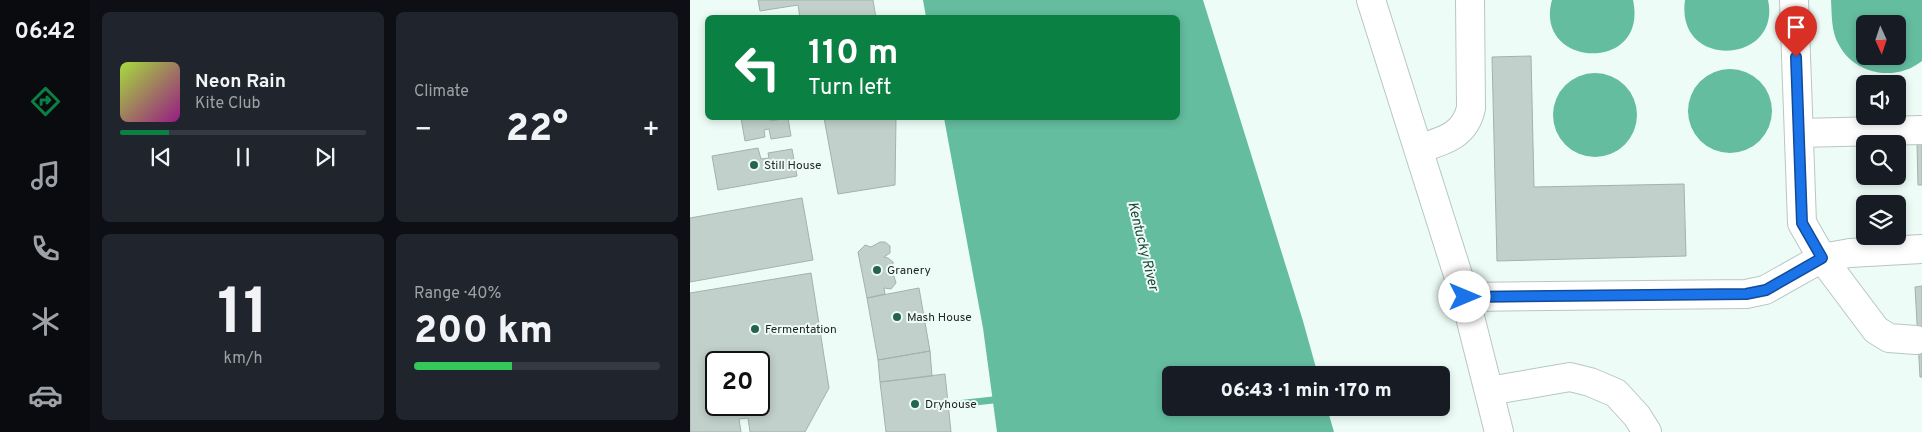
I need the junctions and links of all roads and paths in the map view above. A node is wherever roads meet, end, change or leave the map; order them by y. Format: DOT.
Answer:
graph roads {
  1 [pos="1371,0"];
  2 [pos="1470,0"];
  3 [pos="1794,0"];
  4 [pos="1922,130"];
  5 [pos="1799,134"];
  6 [pos="1418,149"];
  7 [pos="1922,249"];
  8 [pos="1822,258"];
  9 [pos="1465,297"];
  10 [pos="1916,340"];
  11 [pos="1489,390"];
  12 [pos="1500,432"];
  13 [pos="1647,432"];
  1 -- 6 [label="lane"];
  2 -- 6 [label="lane"];
  3 -- 5 [label="lane"];
  4 -- 5 [label="lane"];
  5 -- 8 [label="lane"];
  6 -- 9 [label="lane"];
  7 -- 8 [label="lane"];
  8 -- 9 [label="lane"];
  8 -- 10 [label="lane"];
  9 -- 11 [label="lane"];
  11 -- 12 [label="lane"];
  11 -- 13 [label="lane"];
}
